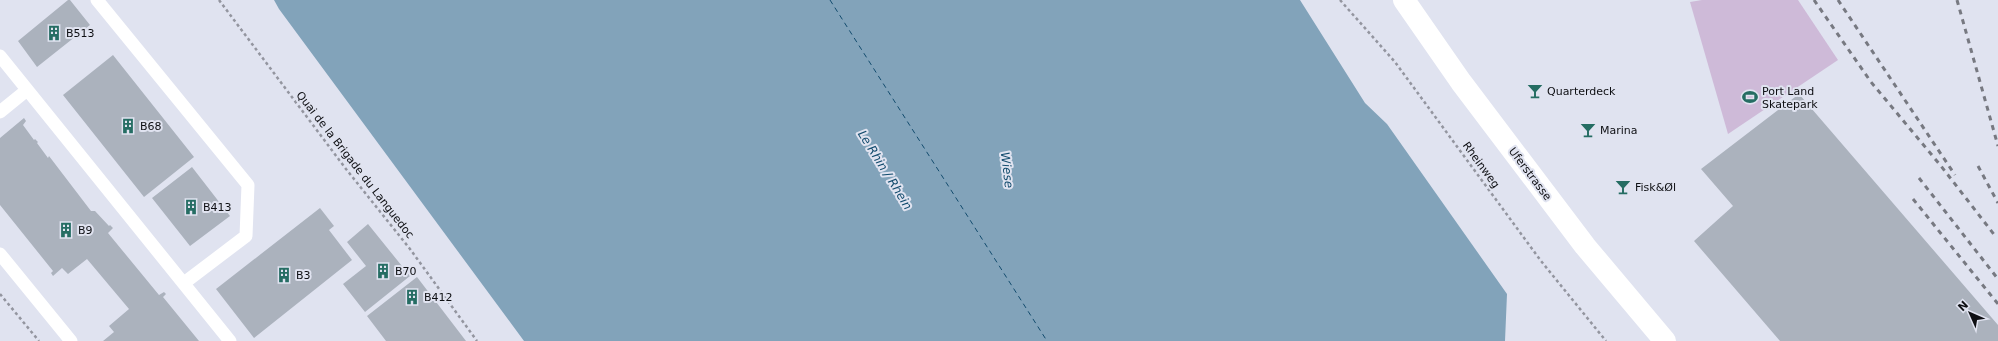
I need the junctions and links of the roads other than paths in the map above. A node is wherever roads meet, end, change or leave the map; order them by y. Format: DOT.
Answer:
graph roads {
  1 [pos="97,0"];
  2 [pos="1404,0"];
  3 [pos="0,56"];
  4 [pos="27,90"];
  5 [pos="0,112"];
  6 [pos="0,254"];
  7 [pos="184,283"];
  8 [pos="71,341"];
  9 [pos="230,341"];
  10 [pos="1665,341"];
  1 -- 7 [label="lane"];
  2 -- 10 [label="street, Uferstrasse"];
  3 -- 4 [label="lane"];
  4 -- 5 [label="lane"];
  4 -- 7 [label="lane"];
  6 -- 8 [label="lane"];
  7 -- 9 [label="lane"];
}
